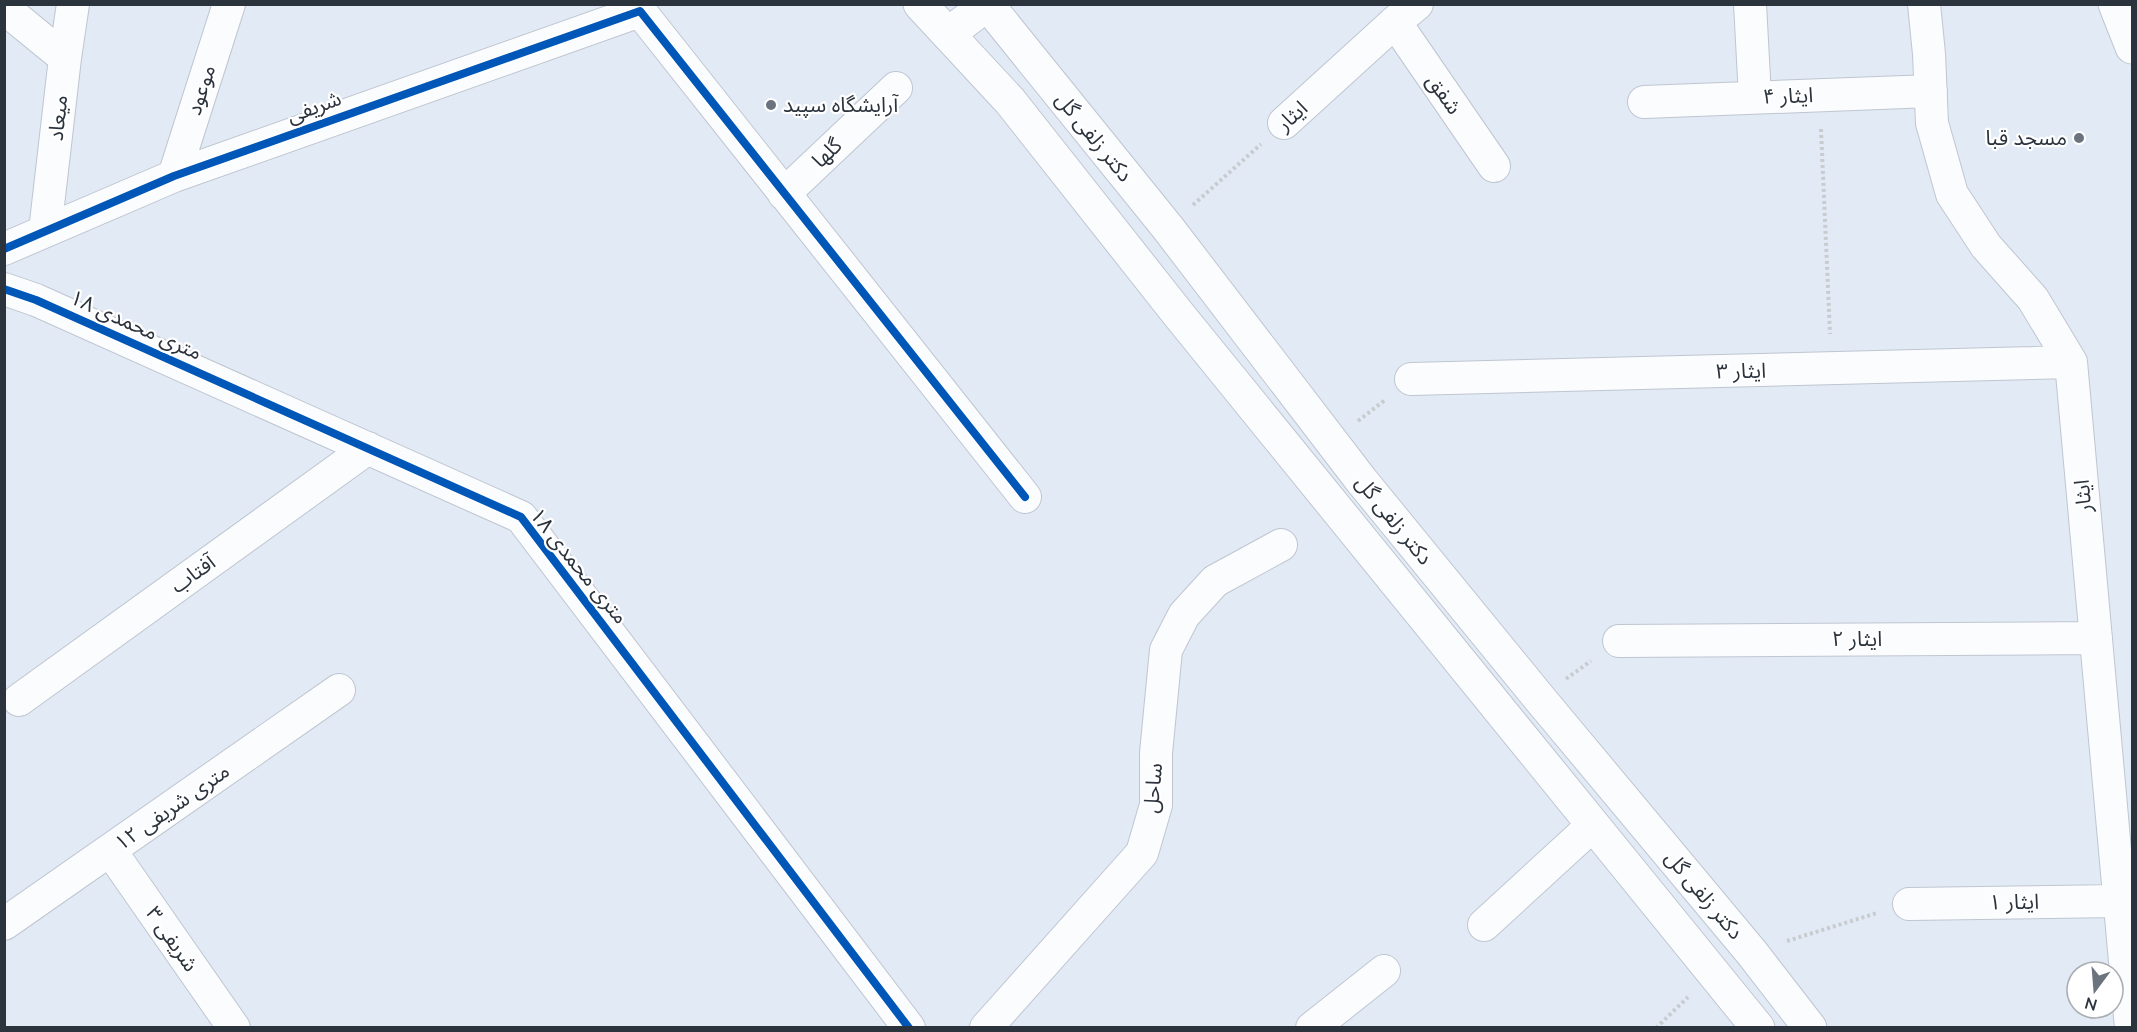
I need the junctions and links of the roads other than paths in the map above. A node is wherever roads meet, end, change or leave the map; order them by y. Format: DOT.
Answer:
graph roads {
  1 [pos="73,4"];
  2 [pos="229,4"];
  3 [pos="920,4"];
  4 [pos="1750,4"];
  5 [pos="1924,4"];
  6 [pos="2115,4"];
  7 [pos="987,5"];
  8 [pos="4,8"];
  9 [pos="1406,13"];
  10 [pos="948,34"];
  11 [pos="2133,47"];
  12 [pos="65,58"];
  13 [pos="896,88"];
  14 [pos="1931,91"];
  15 [pos="1755,97"];
  16 [pos="1644,102"];
  17 [pos="1284,123"];
  18 [pos="1494,166"];
  19 [pos="174,176"];
  20 [pos="784,194"];
  21 [pos="45,231"];
  22 [pos="4,249"];
  23 [pos="4,289"];
  24 [pos="2071,362"];
  25 [pos="1411,379"];
  26 [pos="368,448"];
  27 [pos="1025,497"];
  28 [pos="1281,545"];
  29 [pos="2096,638"];
  30 [pos="1619,641"];
  31 [pos="339,690"];
  32 [pos="19,700"];
  33 [pos="1593,825"];
  34 [pos="110,850"];
  35 [pos="2119,900"];
  36 [pos="1910,904"];
  37 [pos="4,924"];
  38 [pos="1484,926"];
  39 [pos="1384,971"];
  40 [pos="234,1028"];
  41 [pos="909,1028"];
  42 [pos="986,1028"];
  43 [pos="1312,1028"];
  44 [pos="1758,1028"];
  45 [pos="1810,1028"];
  46 [pos="2131,1028"];
  1 -- 12 [label="street, میعاد"];
  2 -- 19 [label="street, موعود"];
  3 -- 10 [label="main road, دکتر زلفی گل"];
  4 -- 15 [label="street"];
  5 -- 14 [label="street, ایثار"];
  6 -- 11 [label="main road"];
  7 -- 10 [label="main road"];
  7 -- 45 [label="main road, دکتر زلفی گل"];
  8 -- 12 [label="street"];
  9 -- 17 [label="street, ایثار"];
  9 -- 18 [label="street, شفق"];
  10 -- 33 [label="main road, دکتر زلفی گل"];
  12 -- 21 [label="street, میعاد"];
  13 -- 20 [label="street, گلها"];
  14 -- 15 [label="street, ایثار ۴"];
  14 -- 24 [label="street, ایثار"];
  15 -- 16 [label="street, ایثار ۴"];
  19 -- 20 [label="street, شریفی"];
  19 -- 21 [label="street, شریفی"];
  20 -- 27 [label="street"];
  21 -- 22 [label="street, شریفی"];
  23 -- 26 [label="street, ۱۸ متری محمدی"];
  24 -- 25 [label="street, ایثار ۳"];
  24 -- 29 [label="street, ایثار"];
  26 -- 32 [label="street, آفتاب"];
  26 -- 41 [label="street, ۱۸ متری محمدی"];
  28 -- 42 [label="street, ساحل"];
  29 -- 30 [label="street, ایثار ۲"];
  29 -- 35 [label="street, ایثار"];
  31 -- 34 [label="street, ۱۲ متری شریفی"];
  33 -- 38 [label="street"];
  33 -- 44 [label="main road, دکتر زلفی گل"];
  34 -- 37 [label="street, ۱۲ متری شریفی"];
  34 -- 40 [label="street, شریفی ۳"];
  35 -- 36 [label="street, ایثار ۱"];
  35 -- 46 [label="street, ایثار"];
  39 -- 43 [label="street"];
}
